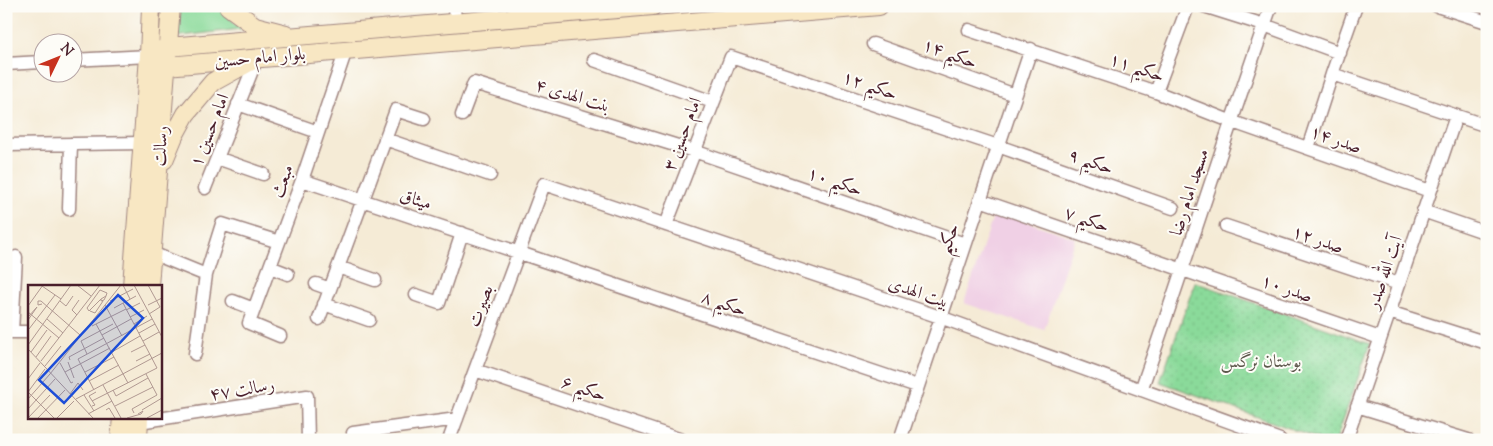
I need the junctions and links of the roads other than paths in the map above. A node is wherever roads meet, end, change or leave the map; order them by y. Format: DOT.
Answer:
graph roads {
  1 [pos="151,6"];
  2 [pos="171,6"];
  3 [pos="228,6"];
  4 [pos="653,6"];
  5 [pos="879,6"];
  6 [pos="1188,6"];
  7 [pos="1204,6"];
  8 [pos="1271,6"];
  9 [pos="1356,6"];
  10 [pos="1437,6"];
  11 [pos="454,15"];
  12 [pos="555,15"];
  13 [pos="1487,22"];
  14 [pos="1264,25"];
  15 [pos="969,30"];
  16 [pos="557,33"];
  17 [pos="299,37"];
  18 [pos="873,44"];
  19 [pos="168,47"];
  20 [pos="1031,49"];
  21 [pos="346,50"];
  22 [pos="1340,53"];
  23 [pos="149,56"];
  24 [pos="731,57"];
  25 [pos="257,58"];
  26 [pos="82,59"];
  27 [pos="594,60"];
  28 [pos="32,63"];
  29 [pos="6,64"];
  30 [pos="166,66"];
  31 [pos="1332,74"];
  32 [pos="1156,92"];
  33 [pos="1015,95"];
  34 [pos="713,102"];
  35 [pos="238,104"];
  36 [pos="462,115"];
  37 [pos="1456,116"];
  38 [pos="424,119"];
  39 [pos="1230,121"];
  40 [pos="1487,126"];
  41 [pos="318,132"];
  42 [pos="385,139"];
  43 [pos="143,143"];
  44 [pos="71,144"];
  45 [pos="6,145"];
  46 [pos="998,146"];
  47 [pos="1308,148"];
  48 [pos="694,151"];
  49 [pos="217,158"];
  50 [pos="263,174"];
  51 [pos="490,175"];
  52 [pos="158,177"];
  53 [pos="302,180"];
  54 [pos="544,184"];
  55 [pos="205,188"];
  56 [pos="1430,191"];
  57 [pos="980,200"];
  58 [pos="364,201"];
  59 [pos="1173,208"];
  60 [pos="68,209"];
  61 [pos="1424,211"];
  62 [pos="666,225"];
  63 [pos="1226,226"];
  64 [pos="462,233"];
  65 [pos="1487,233"];
  66 [pos="279,242"];
  67 [pos="965,244"];
  68 [pos="519,252"];
  69 [pos="152,253"];
  70 [pos="16,257"];
  71 [pos="270,267"];
  72 [pos="338,267"];
  73 [pos="1183,270"];
  74 [pos="288,274"];
  75 [pos="206,275"];
  76 [pos="375,280"];
  77 [pos="316,284"];
  78 [pos="1399,284"];
  79 [pos="132,285"];
  80 [pos="149,285"];
  81 [pos="330,289"];
  82 [pos="416,295"];
  83 [pos="233,301"];
  84 [pos="324,304"];
  85 [pos="254,309"];
  86 [pos="1389,312"];
  87 [pos="940,317"];
  88 [pos="319,319"];
  89 [pos="369,320"];
  90 [pos="9,332"];
  91 [pos="28,332"];
  92 [pos="280,336"];
  93 [pos="1380,338"];
  94 [pos="1487,343"];
  95 [pos="195,354"];
  96 [pos="475,370"];
  97 [pos="917,386"];
  98 [pos="1141,390"];
  99 [pos="1357,406"];
  100 [pos="457,419"];
  101 [pos="134,424"];
  102 [pos="353,433"];
  103 [pos="904,439"];
  104 [pos="120,440"];
  105 [pos="308,440"];
  106 [pos="449,440"];
  107 [pos="682,440"];
  108 [pos="1280,440"];
  109 [pos="1346,440"];
  110 [pos="1468,440"];
  1 -- 23 [label="main road, رسالت"];
  2 -- 19 [label="main road, رسالت"];
  3 -- 17 [label="main road"];
  4 -- 12 [label="main road, بلوار امام حسین"];
  5 -- 16 [label="main road, بلوار امام حسین"];
  6 -- 32 [label="street"];
  7 -- 14 [label="street"];
  8 -- 14 [label="street, مسجد امام رضا"];
  9 -- 22 [label="street"];
  10 -- 13 [label="street"];
  11 -- 12 [label="main road, بلوار امام حسین"];
  11 -- 17 [label="main road, بلوار امام حسین"];
  12 -- 16 [label="main road"];
  14 -- 22 [label="street"];
  14 -- 39 [label="street, مسجد امام رضا"];
  15 -- 20 [label="street, حکیم ۱۱"];
  16 -- 21 [label="main road, بلوار امام حسین"];
  17 -- 19 [label="main road, بلوار امام حسین"];
  18 -- 33 [label="street, حکیم ۱۴"];
  19 -- 23 [label="main road, بلوار امام حسین"];
  19 -- 30 [label="main road, رسالت"];
  20 -- 32 [label="street, حکیم ۱۱"];
  20 -- 33 [label="street, حکیم"];
  21 -- 25 [label="main road, بلوار امام حسین"];
  21 -- 41 [label="street, مبعث"];
  22 -- 31 [label="street"];
  23 -- 26 [label="street"];
  23 -- 30 [label="main road"];
  23 -- 43 [label="main road, رسالت"];
  24 -- 34 [label="street, امام حسین ۳"];
  24 -- 46 [label="street, حکیم ۱۲"];
  25 -- 30 [label="main road, بلوار امام حسین"];
  25 -- 35 [label="street, امام حسین ۱"];
  25 -- 52 [label="main road"];
  27 -- 34 [label="street"];
  28 -- 29 [label="street"];
  30 -- 52 [label="main road, رسالت"];
  31 -- 37 [label="street"];
  31 -- 47 [label="street"];
  32 -- 39 [label="street, حکیم ۱۱"];
  33 -- 46 [label="street, حکیم"];
  34 -- 48 [label="street, امام حسین ۳"];
  35 -- 41 [label="street"];
  35 -- 49 [label="street, امام حسین ۱"];
  36 -- 48 [label="street, بنت الهدی ۴"];
  37 -- 40 [label="street"];
  37 -- 56 [label="street, آیت الله صدر"];
  38 -- 42 [label="street"];
  39 -- 47 [label="street, صدر ۱۴"];
  39 -- 73 [label="street, مسجد امام رضا"];
  41 -- 53 [label="street, مبعث"];
  42 -- 51 [label="street"];
  42 -- 58 [label="street"];
  43 -- 44 [label="street"];
  43 -- 79 [label="main road, رسالت"];
  44 -- 45 [label="street"];
  44 -- 60 [label="street"];
  46 -- 57 [label="street, حکیم"];
  46 -- 59 [label="street, حکیم ۹"];
  47 -- 56 [label="street, صدر ۱۴"];
  48 -- 62 [label="street, امام حسین ۳"];
  48 -- 67 [label="street, حکیم ۱۰"];
  49 -- 50 [label="street"];
  49 -- 55 [label="street, امام حسین ۱"];
  52 -- 69 [label="main road, رسالت"];
  53 -- 58 [label="street, میثاق"];
  53 -- 66 [label="street, مبعث"];
  54 -- 62 [label="street, بیت الهدی"];
  54 -- 68 [label="street, بصیرت"];
  56 -- 61 [label="street, آیت الله صدر"];
  57 -- 67 [label="street, حکیم"];
  57 -- 73 [label="street, حکیم ۷"];
  58 -- 64 [label="street, میثاق"];
  58 -- 72 [label="street"];
  61 -- 65 [label="street"];
  61 -- 78 [label="street, آیت الله صدر"];
  62 -- 87 [label="street, بیت الهدی"];
  63 -- 78 [label="street, صدر ۱۲"];
  64 -- 68 [label="street, میثاق"];
  64 -- 82 [label="street"];
  66 -- 71 [label="street, مبعث"];
  66 -- 75 [label="street"];
  67 -- 87 [label="street, حکیم"];
  68 -- 96 [label="street, بصیرت"];
  68 -- 97 [label="street, حکیم ۸"];
  69 -- 75 [label="street"];
  69 -- 80 [label="main road, رسالت"];
  70 -- 90 [label="street"];
  71 -- 74 [label="street"];
  71 -- 85 [label="street, مبعث"];
  72 -- 76 [label="street"];
  72 -- 81 [label="street"];
  73 -- 93 [label="street, صدر ۱۰"];
  73 -- 98 [label="street, مسجد امام رضا"];
  75 -- 95 [label="street"];
  77 -- 81 [label="street"];
  78 -- 86 [label="street, آیت الله صدر"];
  81 -- 84 [label="street"];
  83 -- 85 [label="street"];
  84 -- 88 [label="street"];
  84 -- 89 [label="street"];
  85 -- 92 [label="street, مبعث"];
  86 -- 93 [label="street, آیت الله صدر"];
  86 -- 94 [label="street"];
  87 -- 97 [label="street, حکیم"];
  87 -- 98 [label="street, بیت الهدی"];
  90 -- 91 [label="street"];
  93 -- 99 [label="street, آیت الله صدر"];
  96 -- 100 [label="street, بصیرت"];
  96 -- 107 [label="street, حکیم ۶"];
  97 -- 103 [label="street, حکیم"];
  98 -- 108 [label="street, بیت الهدی"];
  99 -- 109 [label="street, آیت الله صدر"];
  99 -- 110 [label="street"];
  100 -- 102 [label="street"];
  100 -- 106 [label="street, بصیرت"];
  101 -- 104 [label="main road"];
  101 -- 105 [label="street, رسالت ۴۷"];
}
